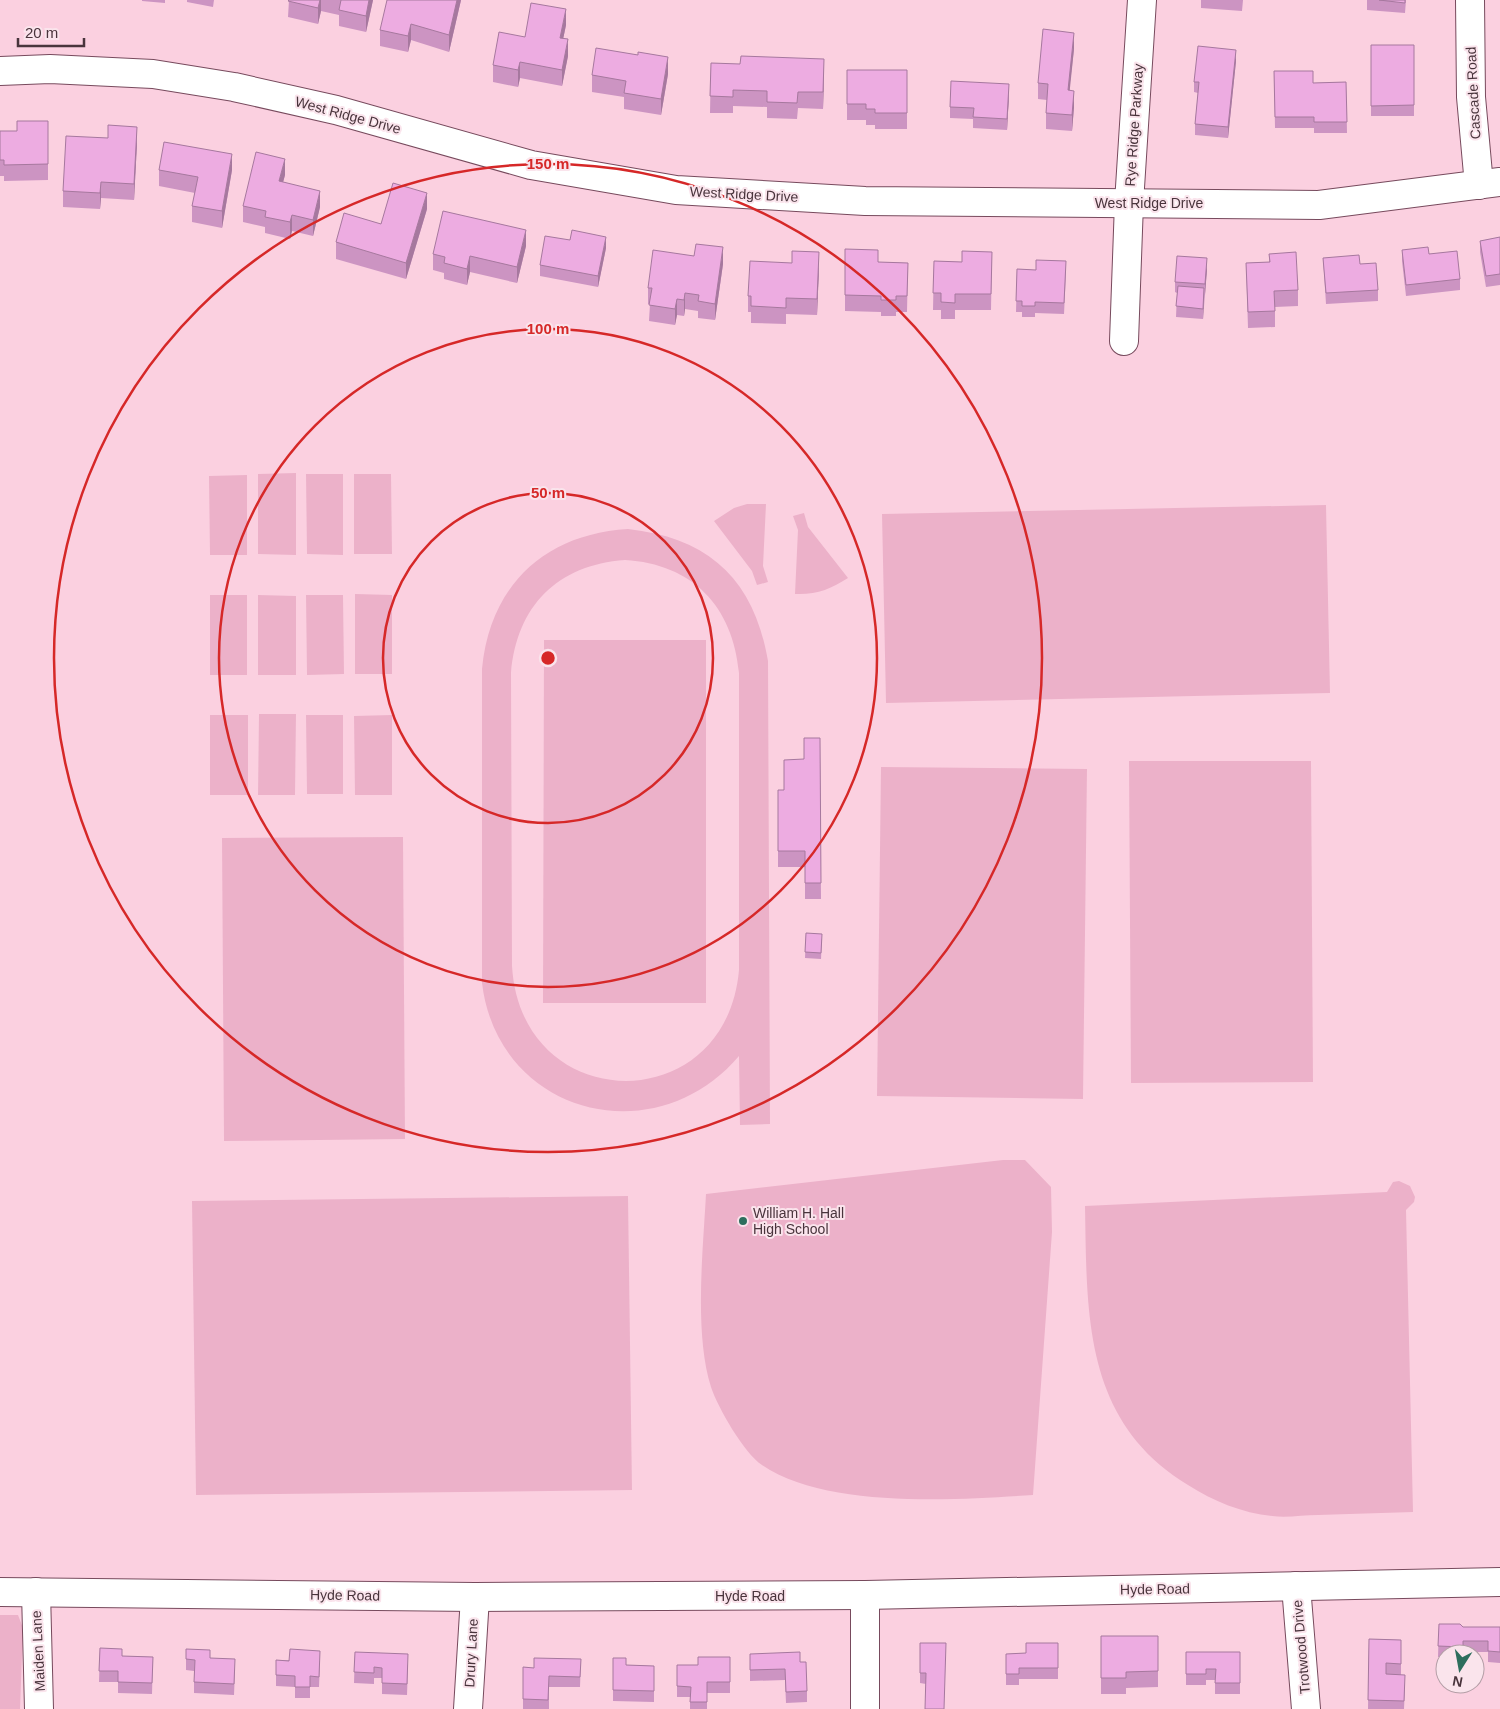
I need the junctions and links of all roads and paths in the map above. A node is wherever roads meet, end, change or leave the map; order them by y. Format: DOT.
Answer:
graph roads {
  1 [pos="1142,0"];
  2 [pos="1470,0"];
  3 [pos="0,71"];
  4 [pos="1490,183"];
  5 [pos="1129,203"];
  6 [pos="1124,341"];
  7 [pos="1500,1582"];
  8 [pos="1296,1586"];
  9 [pos="0,1592"];
  10 [pos="36,1592"];
  11 [pos="865,1595"];
  12 [pos="475,1597"];
  13 [pos="39,1709"];
  14 [pos="468,1709"];
  15 [pos="865,1709"];
  16 [pos="1306,1709"];
  1 -- 5 [label="street, Rye Ridge Parkway"];
  2 -- 4 [label="street, Cascade Road"];
  3 -- 5 [label="street, West Ridge Drive"];
  4 -- 5 [label="street, West Ridge Drive"];
  5 -- 6 [label="street, Rye Ridge Parkway"];
  7 -- 8 [label="street, Hyde Road"];
  8 -- 11 [label="street, Hyde Road"];
  8 -- 16 [label="street, Trotwood Drive"];
  9 -- 10 [label="street, Hyde Road"];
  10 -- 12 [label="street, Hyde Road"];
  10 -- 13 [label="street, Maiden Lane"];
  11 -- 12 [label="street, Hyde Road"];
  11 -- 15 [label="street"];
  12 -- 14 [label="street, Drury Lane"];
}
